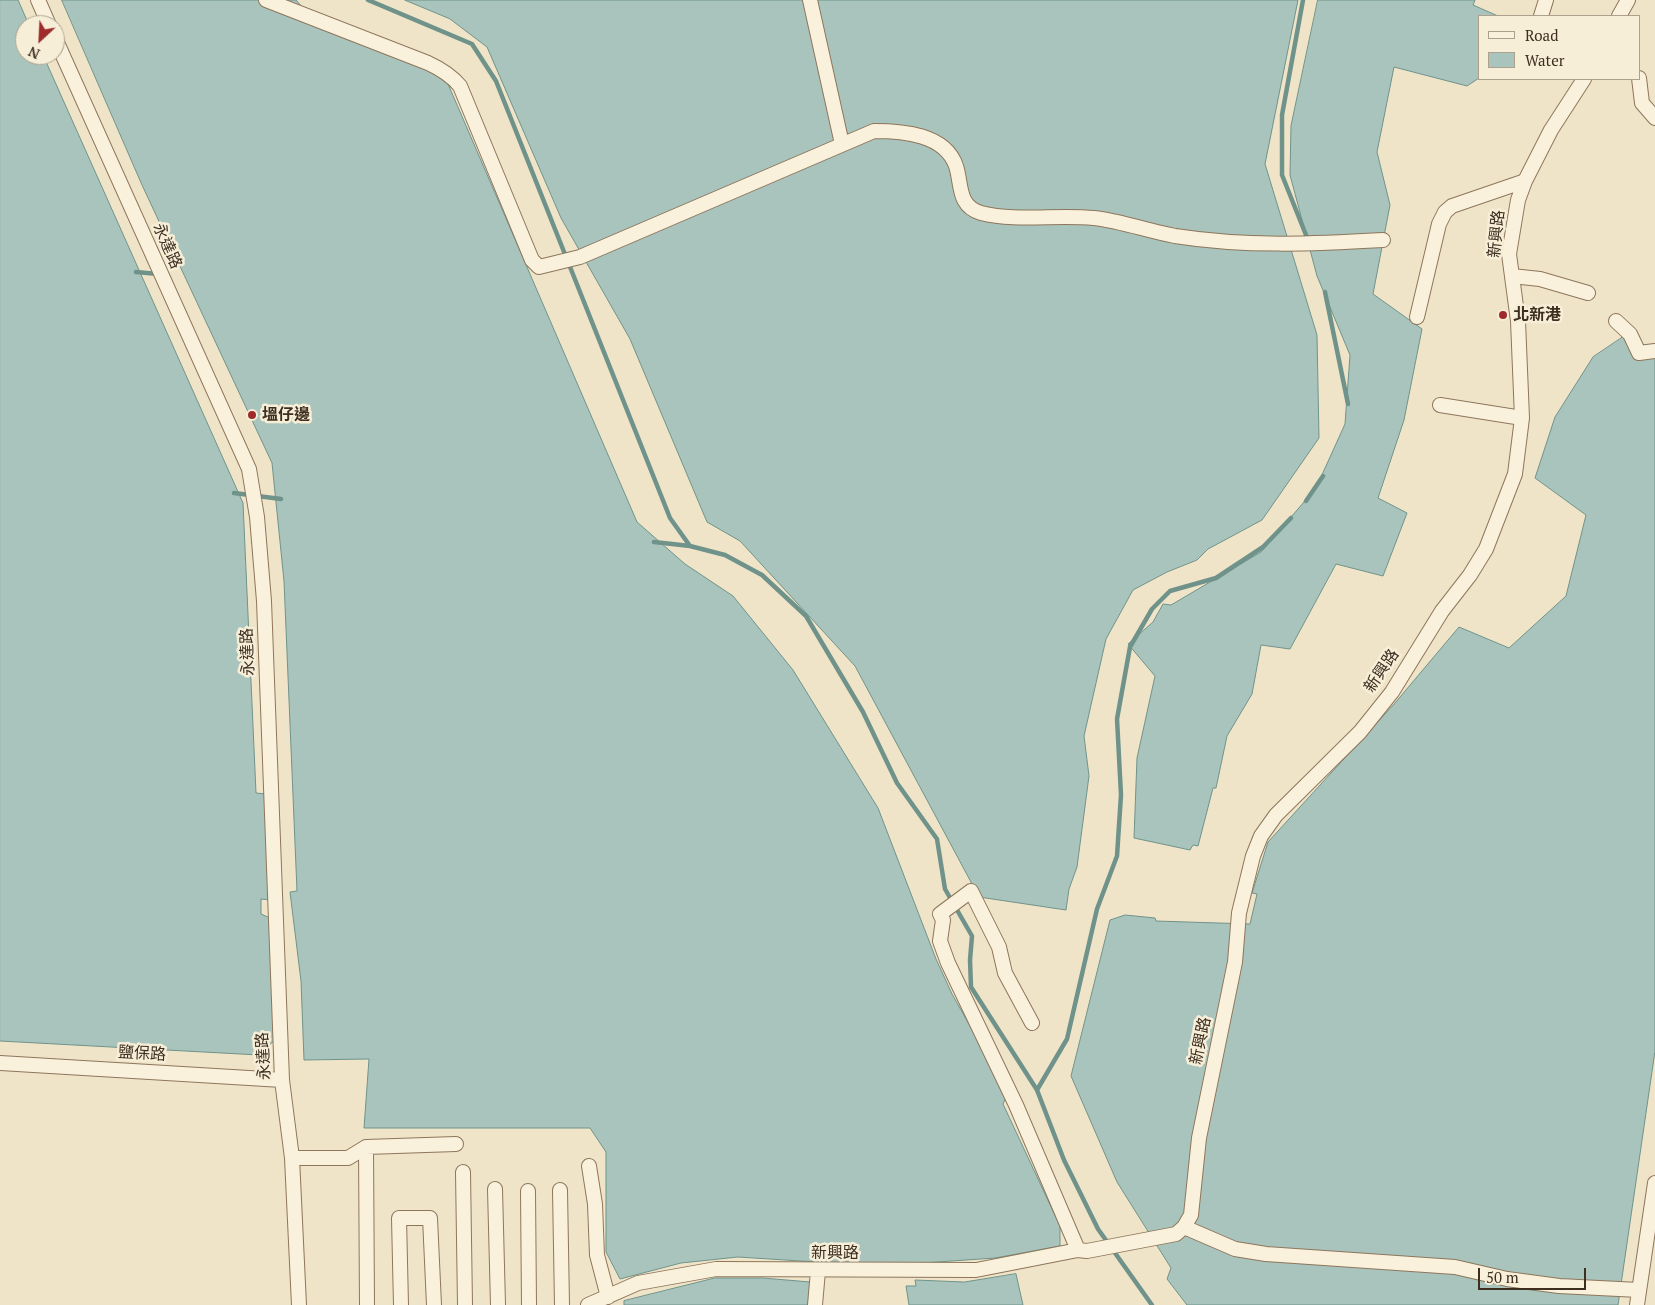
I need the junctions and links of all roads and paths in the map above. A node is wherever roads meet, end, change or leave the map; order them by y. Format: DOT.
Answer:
graph roads {
  1 [pos="38,0"];
  2 [pos="266,0"];
  3 [pos="810,0"];
  4 [pos="1546,0"];
  5 [pos="1628,0"];
  6 [pos="45,15"];
  7 [pos="1541,15"];
  8 [pos="1620,15"];
  9 [pos="65,60"];
  10 [pos="1583,80"];
  11 [pos="1639,80"];
  12 [pos="1655,118"];
  13 [pos="842,144"];
  14 [pos="1525,181"];
  15 [pos="1383,240"];
  16 [pos="1512,276"];
  17 [pos="1588,293"];
  18 [pos="1416,317"];
  19 [pos="1616,321"];
  20 [pos="1655,351"];
  21 [pos="1440,405"];
  22 [pos="1522,418"];
  23 [pos="1032,1023"];
  24 [pos="0,1064"];
  25 [pos="282,1080"];
  26 [pos="456,1144"];
  27 [pos="366,1147"];
  28 [pos="292,1158"];
  29 [pos="589,1166"];
  30 [pos="463,1172"];
  31 [pos="1655,1183"];
  32 [pos="495,1188"];
  33 [pos="560,1190"];
  34 [pos="528,1191"];
  35 [pos="1184,1227"];
  36 [pos="1082,1250"];
  37 [pos="818,1271"];
  38 [pos="1639,1290"];
  39 [pos="608,1297"];
  40 [pos="299,1305"];
  41 [pos="367,1305"];
  42 [pos="401,1305"];
  43 [pos="434,1305"];
  44 [pos="465,1305"];
  45 [pos="498,1305"];
  46 [pos="529,1305"];
  47 [pos="562,1305"];
  48 [pos="589,1305"];
  49 [pos="815,1305"];
  50 [pos="1637,1305"];
  1 -- 6 [label="street"];
  2 -- 13 [label="street"];
  3 -- 13 [label="street"];
  4 -- 7 [label="street"];
  5 -- 8 [label="street"];
  9 -- 25 [label="street, 永達路"];
  10 -- 14 [label="street, 新興路"];
  11 -- 12 [label="street"];
  13 -- 15 [label="street"];
  14 -- 16 [label="street, 新興路"];
  14 -- 18 [label="street"];
  16 -- 17 [label="street"];
  16 -- 22 [label="street, 新興路"];
  19 -- 20 [label="street"];
  21 -- 22 [label="street"];
  22 -- 35 [label="street, 新興路"];
  23 -- 36 [label="street"];
  24 -- 25 [label="street, 鹽保路"];
  25 -- 28 [label="street, 永達路"];
  26 -- 27 [label="street"];
  27 -- 28 [label="street"];
  27 -- 41 [label="street"];
  28 -- 40 [label="street, 永達路"];
  29 -- 39 [label="street"];
  30 -- 44 [label="street"];
  31 -- 38 [label="street"];
  32 -- 45 [label="street"];
  33 -- 47 [label="street"];
  34 -- 46 [label="street"];
  35 -- 36 [label="street, 新興路"];
  35 -- 38 [label="street"];
  36 -- 37 [label="street, 新興路"];
  37 -- 39 [label="street, 新興路"];
  37 -- 49 [label="street"];
  38 -- 50 [label="street"];
  39 -- 48 [label="street, 新興路"];
  42 -- 43 [label="street"];
}
